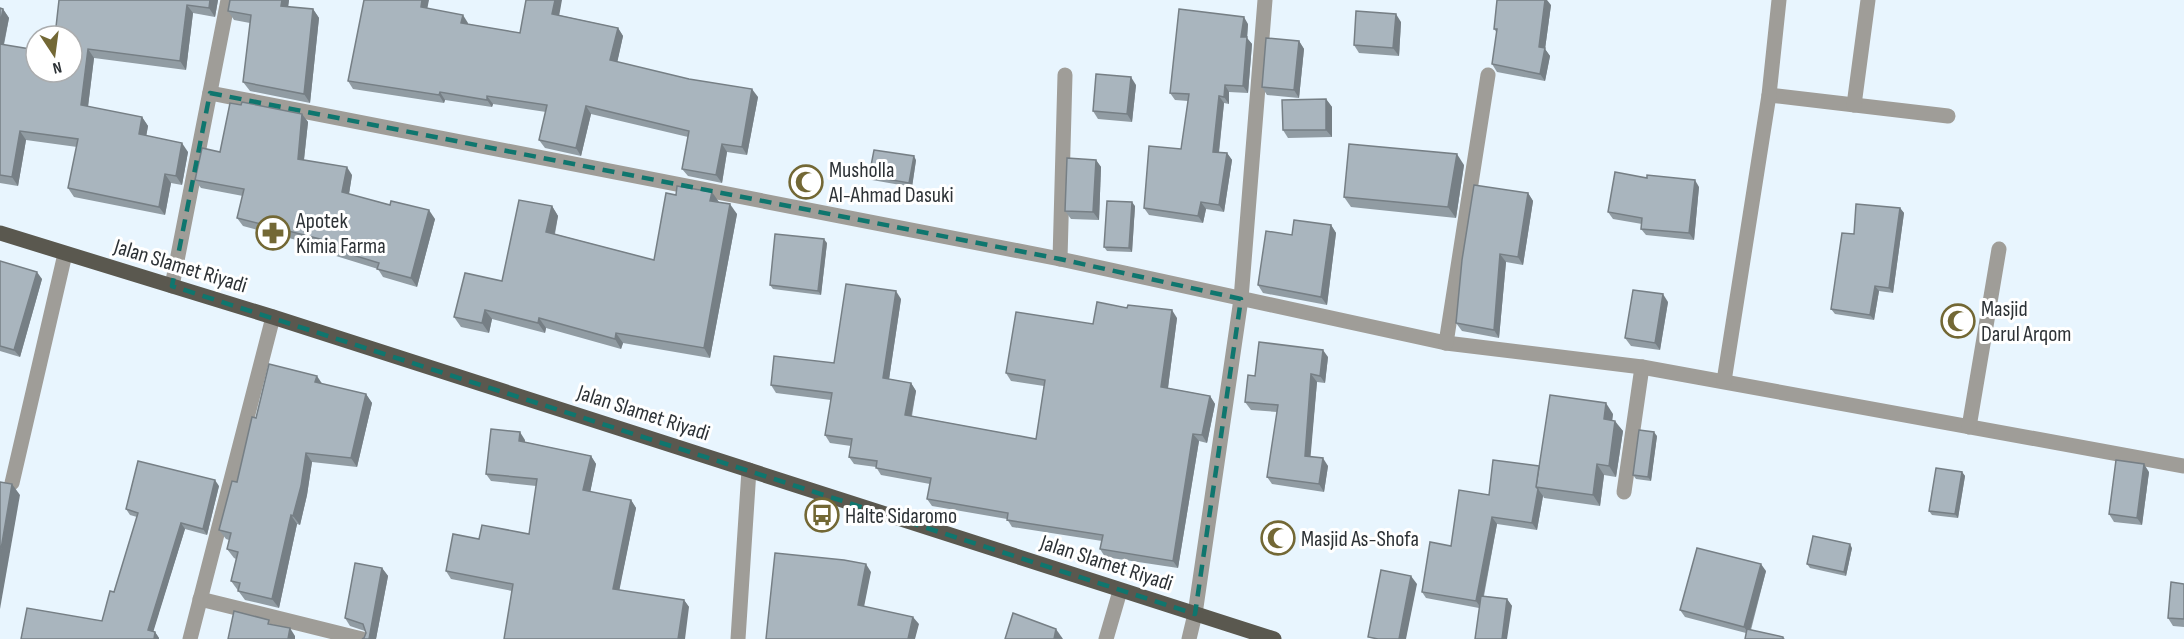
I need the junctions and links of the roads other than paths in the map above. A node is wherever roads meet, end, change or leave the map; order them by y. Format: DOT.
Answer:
graph roads {
  1 [pos="228,0"];
  2 [pos="1265,0"];
  3 [pos="1779,0"];
  4 [pos="1868,0"];
  5 [pos="1065,75"];
  6 [pos="1488,75"];
  7 [pos="210,93"];
  8 [pos="1769,95"];
  9 [pos="1854,105"];
  10 [pos="1948,116"];
  11 [pos="0,233"];
  12 [pos="1999,249"];
  13 [pos="65,254"];
  14 [pos="1060,259"];
  15 [pos="172,286"];
  16 [pos="1241,299"];
  17 [pos="273,318"];
  18 [pos="1446,343"];
  19 [pos="1642,367"];
  20 [pos="1724,381"];
  21 [pos="1969,427"];
  22 [pos="2184,466"];
  23 [pos="749,470"];
  24 [pos="12,483"];
  25 [pos="1624,492"];
  26 [pos="1120,591"];
  27 [pos="200,599"];
  28 [pos="1195,614"];
  29 [pos="190,639"];
  30 [pos="362,639"];
  31 [pos="738,639"];
  32 [pos="1106,639"];
  33 [pos="1189,639"];
  34 [pos="1274,639"];
  1 -- 7 [label="street"];
  2 -- 16 [label="street"];
  3 -- 8 [label="street"];
  4 -- 9 [label="street"];
  5 -- 14 [label="street"];
  6 -- 18 [label="street"];
  7 -- 14 [label="street"];
  7 -- 15 [label="street"];
  8 -- 9 [label="street"];
  8 -- 20 [label="street"];
  9 -- 10 [label="street"];
  11 -- 13 [label="main road, Jalan Slamet Riyadi"];
  12 -- 21 [label="street"];
  13 -- 15 [label="main road, Jalan Slamet Riyadi"];
  13 -- 24 [label="street"];
  14 -- 16 [label="street"];
  15 -- 17 [label="main road, Jalan Slamet Riyadi"];
  16 -- 18 [label="street"];
  16 -- 28 [label="street"];
  17 -- 23 [label="main road, Jalan Slamet Riyadi"];
  17 -- 27 [label="street"];
  18 -- 19 [label="street"];
  19 -- 20 [label="street"];
  19 -- 25 [label="street"];
  20 -- 21 [label="street"];
  21 -- 22 [label="street"];
  23 -- 26 [label="main road, Jalan Slamet Riyadi"];
  23 -- 31 [label="street"];
  26 -- 28 [label="main road, Jalan Slamet Riyadi"];
  26 -- 32 [label="street"];
  27 -- 29 [label="street"];
  27 -- 30 [label="street"];
  28 -- 33 [label="street"];
  28 -- 34 [label="main road, Jalan Slamet Riyadi"];
}
